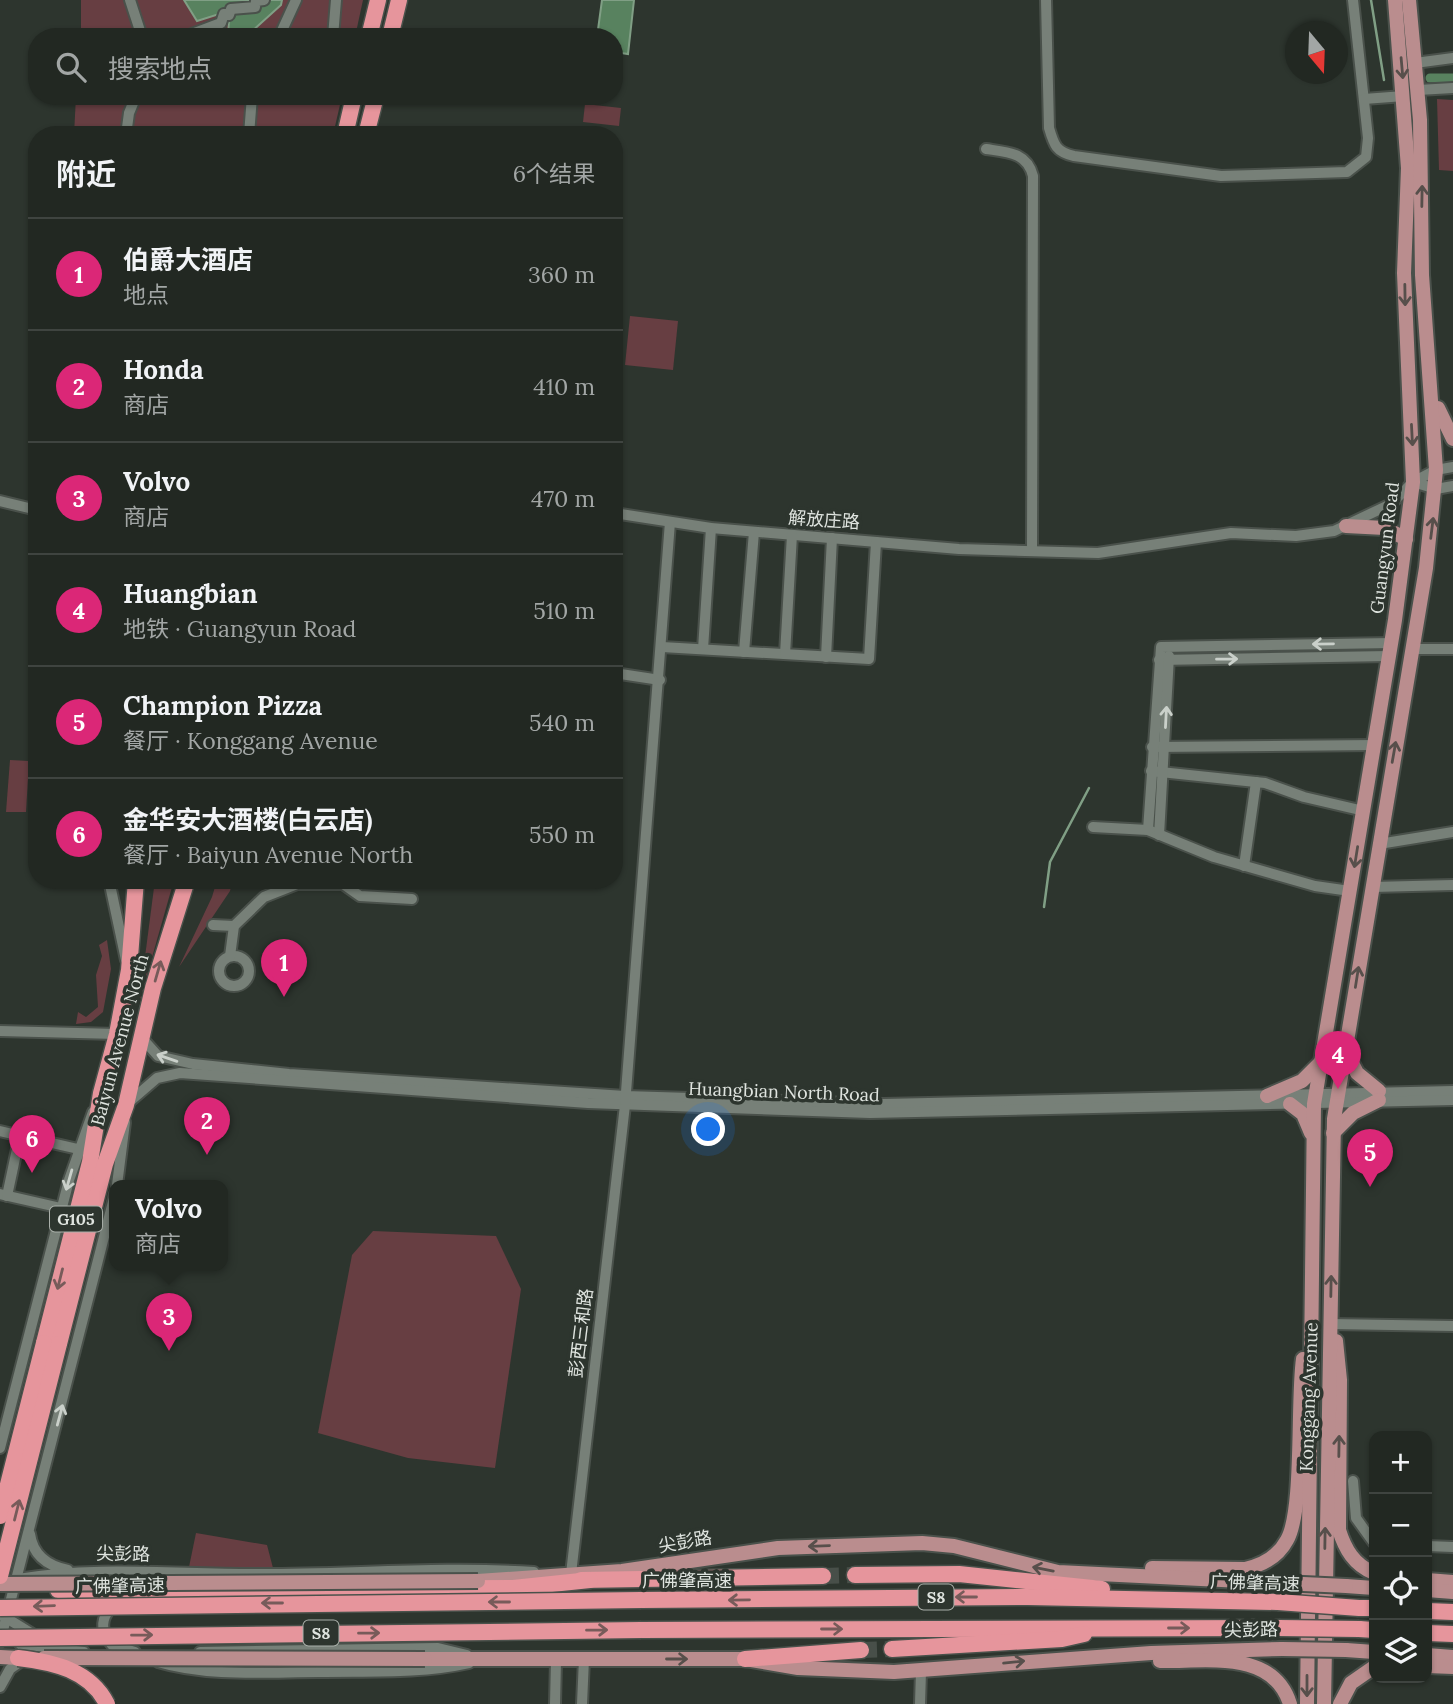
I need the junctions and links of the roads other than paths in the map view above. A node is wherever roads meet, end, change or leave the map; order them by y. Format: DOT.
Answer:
graph roads {
  1 [pos="130,0"];
  2 [pos="264,0"];
  3 [pos="296,0"];
  4 [pos="336,0"];
  5 [pos="378,0"];
  6 [pos="399,0"];
  7 [pos="1046,0"];
  8 [pos="1353,0"];
  9 [pos="1395,0"];
  10 [pos="1409,0"];
  11 [pos="139,28"];
  12 [pos="208,28"];
  13 [pos="283,28"];
  14 [pos="334,28"];
  15 [pos="371,28"];
  16 [pos="392,28"];
  17 [pos="1453,58"];
  18 [pos="1415,63"];
  19 [pos="1453,88"];
  20 [pos="1411,93"];
  21 [pos="1364,99"];
  22 [pos="132,105"];
  23 [pos="251,105"];
  24 [pos="352,105"];
  25 [pos="374,105"];
  26 [pos="127,126"];
  27 [pos="250,126"];
  28 [pos="347,126"];
  29 [pos="368,126"];
  30 [pos="986,149"];
  31 [pos="1431,387"];
  32 [pos="1409,388"];
  33 [pos="1453,439"];
  34 [pos="1453,467"];
  35 [pos="1436,470"];
  36 [pos="1413,482"];
  37 [pos="1453,486"];
  38 [pos="1436,489"];
  39 [pos="0,501"];
  40 [pos="28,508"];
  41 [pos="623,514"];
  42 [pos="670,522"];
  43 [pos="1346,526"];
  44 [pos="711,528"];
  45 [pos="754,532"];
  46 [pos="792,535"];
  47 [pos="832,538"];
  48 [pos="1406,539"];
  49 [pos="876,542"];
  50 [pos="1032,551"];
  51 [pos="1418,618"];
  52 [pos="1395,620"];
  53 [pos="662,647"];
  54 [pos="703,649"];
  55 [pos="1412,649"];
  56 [pos="1453,649"];
  57 [pos="1390,650"];
  58 [pos="744,652"];
  59 [pos="785,654"];
  60 [pos="826,657"];
  61 [pos="1164,660"];
  62 [pos="623,674"];
  63 [pos="660,680"];
  64 [pos="1375,745"];
  65 [pos="1158,747"];
  66 [pos="1151,771"];
  67 [pos="1256,782"];
  68 [pos="1364,811"];
  69 [pos="1093,827"];
  70 [pos="1148,830"];
  71 [pos="1453,832"];
  72 [pos="1159,835"];
  73 [pos="1379,844"];
  74 [pos="1244,866"];
  75 [pos="1453,885"];
  76 [pos="1372,887"];
  77 [pos="111,889"];
  78 [pos="135,889"];
  79 [pos="184,889"];
  80 [pos="284,889"];
  81 [pos="350,889"];
  82 [pos="1350,891"];
  83 [pos="412,899"];
  84 [pos="212,925"];
  85 [pos="234,926"];
  86 [pos="230,956"];
  87 [pos="128,970"];
  88 [pos="1329,1017"];
  89 [pos="1350,1021"];
  90 [pos="0,1031"];
  91 [pos="117,1034"];
  92 [pos="141,1037"];
  93 [pos="1346,1051"];
  94 [pos="1321,1062"];
  95 [pos="1453,1091"];
  96 [pos="101,1093"];
  97 [pos="1267,1096"];
  98 [pos="1379,1096"];
  99 [pos="1338,1097"];
  100 [pos="1314,1099"];
  101 [pos="625,1100"];
  102 [pos="1453,1100"];
  103 [pos="1290,1104"];
  104 [pos="126,1105"];
  105 [pos="0,1131"];
  106 [pos="1333,1133"];
  107 [pos="1312,1134"];
  108 [pos="20,1135"];
  109 [pos="78,1149"];
  110 [pos="118,1180"];
  111 [pos="1313,1182"];
  112 [pos="1333,1185"];
  113 [pos="3,1195"];
  114 [pos="61,1208"];
  115 [pos="109,1218"];
  116 [pos="1311,1324"];
  117 [pos="1330,1324"];
  118 [pos="1453,1326"];
  119 [pos="52,1343"];
  120 [pos="0,1442"];
  121 [pos="50,1452"];
  122 [pos="1353,1481"];
  123 [pos="0,1516"];
  124 [pos="30,1528"];
  125 [pos="1369,1536"];
  126 [pos="1432,1546"];
  127 [pos="1453,1547"];
  128 [pos="0,1552"];
  129 [pos="1369,1569"];
  130 [pos="78,1572"];
  131 [pos="571,1574"];
  132 [pos="1081,1574"];
  133 [pos="855,1575"];
  134 [pos="0,1576"];
  135 [pos="823,1576"];
  136 [pos="590,1580"];
  137 [pos="1432,1580"];
  138 [pos="478,1581"];
  139 [pos="1453,1582"];
  140 [pos="0,1583"];
  141 [pos="1369,1588"];
  142 [pos="1432,1590"];
  143 [pos="0,1591"];
  144 [pos="145,1591"];
  145 [pos="1453,1591"];
  146 [pos="1230,1600"];
  147 [pos="0,1608"];
  148 [pos="1366,1608"];
  149 [pos="1432,1611"];
  150 [pos="1453,1612"];
  151 [pos="0,1614"];
  152 [pos="1111,1628"];
  153 [pos="1367,1630"];
  154 [pos="1432,1633"];
  155 [pos="1453,1634"];
  156 [pos="0,1640"];
  157 [pos="892,1649"];
  158 [pos="860,1650"];
  159 [pos="75,1652"];
  160 [pos="1369,1652"];
  161 [pos="128,1653"];
  162 [pos="1432,1655"];
  163 [pos="0,1657"];
  164 [pos="1453,1657"];
  165 [pos="18,1658"];
  166 [pos="1096,1658"];
  167 [pos="584,1659"];
  168 [pos="745,1659"];
  169 [pos="486,1660"];
  170 [pos="556,1660"];
  171 [pos="1432,1666"];
  172 [pos="1453,1667"];
  173 [pos="921,1671"];
  174 [pos="1369,1671"];
  175 [pos="0,1687"];
  176 [pos="107,1704"];
  177 [pos="555,1704"];
  178 [pos="582,1704"];
  179 [pos="920,1704"];
  180 [pos="1290,1704"];
  181 [pos="1307,1704"];
  182 [pos="1324,1704"];
  183 [pos="1340,1704"];
  1 -- 11 [label="street"];
  2 -- 12 [label="street"];
  3 -- 13 [label="street"];
  4 -- 14 [label="street"];
  5 -- 15 [label="highway"];
  6 -- 16 [label="highway"];
  7 -- 21 [label="street"];
  8 -- 21 [label="street"];
  9 -- 20 [label="main road, Guangyun Road, one-way"];
  10 -- 18 [label="main road, Guangyun Road"];
  17 -- 18 [label="street"];
  18 -- 20 [label="main road, Guangyun Road"];
  19 -- 20 [label="street"];
  20 -- 21 [label="street"];
  31 -- 20 [label="main road, Guangyun Road, one-way"];
  20 -- 32 [label="main road, Guangyun Road, one-way"];
  22 -- 26 [label="street"];
  23 -- 27 [label="street"];
  24 -- 28 [label="highway"];
  25 -- 29 [label="highway"];
  30 -- 50 [label="street"];
  31 -- 32 [label="main road"];
  31 -- 33 [label="main road"];
  31 -- 35 [label="main road, Guangyun Road"];
  32 -- 36 [label="main road, Guangyun Road, one-way"];
  34 -- 35 [label="street, 解放庄路"];
  35 -- 36 [label="street, 解放庄路"];
  35 -- 38 [label="main road, Guangyun Road"];
  36 -- 38 [label="street"];
  36 -- 43 [label="street, 解放庄路"];
  36 -- 48 [label="main road, Guangyun Road"];
  37 -- 38 [label="street"];
  51 -- 38 [label="main road, Guangyun Road, one-way"];
  39 -- 40 [label="street"];
  41 -- 42 [label="street, 解放庄路"];
  42 -- 44 [label="street, 解放庄路"];
  42 -- 53 [label="street, 彭西三和路"];
  43 -- 48 [label="main road"];
  43 -- 50 [label="street, 解放庄路"];
  44 -- 45 [label="street, 解放庄路"];
  44 -- 54 [label="street"];
  45 -- 46 [label="street, 解放庄路"];
  45 -- 58 [label="street"];
  46 -- 47 [label="street, 解放庄路"];
  46 -- 59 [label="street"];
  47 -- 49 [label="street, 解放庄路"];
  47 -- 60 [label="street"];
  48 -- 52 [label="main road, Guangyun Road"];
  49 -- 50 [label="street, 解放庄路"];
  49 -- 60 [label="street"];
  51 -- 52 [label="main road"];
  51 -- 55 [label="main road, Guangyun Road"];
  52 -- 57 [label="main road, Guangyun Road"];
  53 -- 54 [label="street"];
  53 -- 63 [label="street, 彭西三和路"];
  54 -- 58 [label="street"];
  55 -- 56 [label="street"];
  73 -- 55 [label="main road, Guangyun Road, one-way"];
  61 -- 57 [label="street, one-way"];
  57 -- 61 [label="street, one-way"];
  57 -- 64 [label="main road, Guangyun Road"];
  58 -- 59 [label="street"];
  59 -- 60 [label="street"];
  61 -- 65 [label="street"];
  62 -- 63 [label="street"];
  63 -- 101 [label="street, 彭西三和路"];
  64 -- 65 [label="street"];
  64 -- 68 [label="main road, Guangyun Road"];
  65 -- 66 [label="street"];
  65 -- 72 [label="street"];
  66 -- 67 [label="street"];
  66 -- 70 [label="street"];
  67 -- 68 [label="street"];
  67 -- 74 [label="street"];
  68 -- 82 [label="main road, Guangyun Road, one-way"];
  69 -- 70 [label="street"];
  70 -- 72 [label="street"];
  71 -- 73 [label="street"];
  72 -- 74 [label="street"];
  73 -- 76 [label="main road, Guangyun Road"];
  74 -- 82 [label="street"];
  75 -- 76 [label="street"];
  89 -- 76 [label="main road, Guangyun Road, one-way"];
  77 -- 87 [label="street"];
  78 -- 87 [label="highway, Baiyun Avenue North / G105"];
  92 -- 79 [label="highway, Baiyun Avenue North / G105, one-way"];
  80 -- 85 [label="street"];
  81 -- 83 [label="street"];
  82 -- 88 [label="main road, Guangyun Road"];
  84 -- 85 [label="street"];
  85 -- 86 [label="street"];
  87 -- 91 [label="highway, Baiyun Avenue North / G105"];
  88 -- 89 [label="main road"];
  88 -- 94 [label="main road, Guangyun Road"];
  89 -- 93 [label="main road, Guangyun Road"];
  90 -- 91 [label="street"];
  91 -- 96 [label="highway, Baiyun Avenue North / G105"];
  101 -- 92 [label="street, Huangbian North Road, one-way"];
  92 -- 104 [label="highway, Baiyun Avenue North / G105"];
  93 -- 98 [label="main road"];
  93 -- 99 [label="main road, Guangyun Road"];
  94 -- 97 [label="main road"];
  94 -- 100 [label="main road, Guangyun Road"];
  95 -- 98 [label="street, Huangbian North Road"];
  96 -- 109 [label="street"];
  96 -- 119 [label="highway, Baiyun Avenue North / G105, one-way"];
  97 -- 100 [label="street, Huangbian North Road"];
  97 -- 101 [label="street, Huangbian North Road"];
  98 -- 99 [label="street, Huangbian North Road"];
  98 -- 102 [label="street, Huangbian North Road"];
  98 -- 106 [label="main road"];
  99 -- 100 [label="street, Huangbian North Road"];
  99 -- 106 [label="main road, Konggang Avenue"];
  100 -- 103 [label="street, Huangbian North Road"];
  100 -- 107 [label="main road, Konggang Avenue"];
  101 -- 103 [label="street, Huangbian North Road"];
  101 -- 104 [label="street, Huangbian North Road"];
  101 -- 131 [label="street, 彭西三和路"];
  103 -- 107 [label="main road"];
  104 -- 110 [label="street"];
  104 -- 119 [label="highway, Baiyun Avenue North / G105"];
  105 -- 108 [label="street"];
  106 -- 112 [label="main road, Konggang Avenue"];
  107 -- 111 [label="main road, Konggang Avenue"];
  108 -- 109 [label="street"];
  108 -- 113 [label="street"];
  109 -- 114 [label="street, one-way"];
  111 -- 112 [label="main road"];
  111 -- 116 [label="main road, Konggang Avenue"];
  117 -- 112 [label="main road, Konggang Avenue, one-way"];
  113 -- 114 [label="street"];
  114 -- 120 [label="street"];
  121 -- 115 [label="street, one-way"];
  116 -- 132 [label="main road"];
  116 -- 181 [label="main road, Konggang Avenue, one-way"];
  117 -- 118 [label="street"];
  129 -- 117 [label="main road, one-way"];
  182 -- 117 [label="main road, Konggang Avenue, one-way"];
  119 -- 123 [label="highway, Baiyun Avenue North / G105, bridge"];
  134 -- 119 [label="highway, Baiyun Avenue North / G105, one-way, bridge"];
  120 -- 121 [label="street"];
  121 -- 124 [label="street"];
  122 -- 125 [label="street"];
  124 -- 128 [label="street"];
  124 -- 130 [label="street"];
  124 -- 156 [label="street"];
  126 -- 127 [label="street"];
  130 -- 131 [label="street, 尖彭路"];
  130 -- 140 [label="street, 尖彭路"];
  132 -- 131 [label="main road, 尖彭路, one-way"];
  131 -- 138 [label="main road"];
  132 -- 141 [label="main road, 尖彭路, bridge"];
  133 -- 146 [label="highway"];
  135 -- 136 [label="highway"];
  136 -- 138 [label="highway"];
  136 -- 144 [label="highway"];
  137 -- 139 [label="main road"];
  138 -- 140 [label="main road, bridge"];
  142 -- 145 [label="main road"];
  143 -- 144 [label="highway"];
  144 -- 161 [label="street"];
  146 -- 147 [label="highway, 广佛肇高速 / S8, one-way, bridge"];
  146 -- 148 [label="highway, 广佛肇高速 / S8, bridge"];
  149 -- 150 [label="highway"];
  151 -- 159 [label="street"];
  152 -- 153 [label="highway, S8, one-way, bridge"];
  156 -- 152 [label="highway, S8, one-way, bridge"];
  152 -- 157 [label="highway"];
  154 -- 155 [label="highway"];
  156 -- 159 [label="street, 尖彭路"];
  158 -- 168 [label="highway"];
  159 -- 161 [label="street, 尖彭路"];
  159 -- 175 [label="street"];
  160 -- 166 [label="main road, 尖彭路, bridge"];
  161 -- 169 [label="street"];
  161 -- 169 [label="street, 尖彭路"];
  162 -- 164 [label="main road"];
  163 -- 165 [label="main road"];
  165 -- 169 [label="main road, bridge"];
  165 -- 176 [label="highway, bridge"];
  173 -- 166 [label="main road, 尖彭路, one-way"];
  166 -- 180 [label="main road"];
  167 -- 168 [label="main road, 尖彭路, one-way"];
  167 -- 170 [label="main road, 尖彭路"];
  167 -- 178 [label="street"];
  168 -- 173 [label="main road, 尖彭路"];
  169 -- 170 [label="main road, 尖彭路"];
  170 -- 177 [label="street"];
  171 -- 172 [label="main road"];
  173 -- 179 [label="street"];
  174 -- 183 [label="main road"];
}
